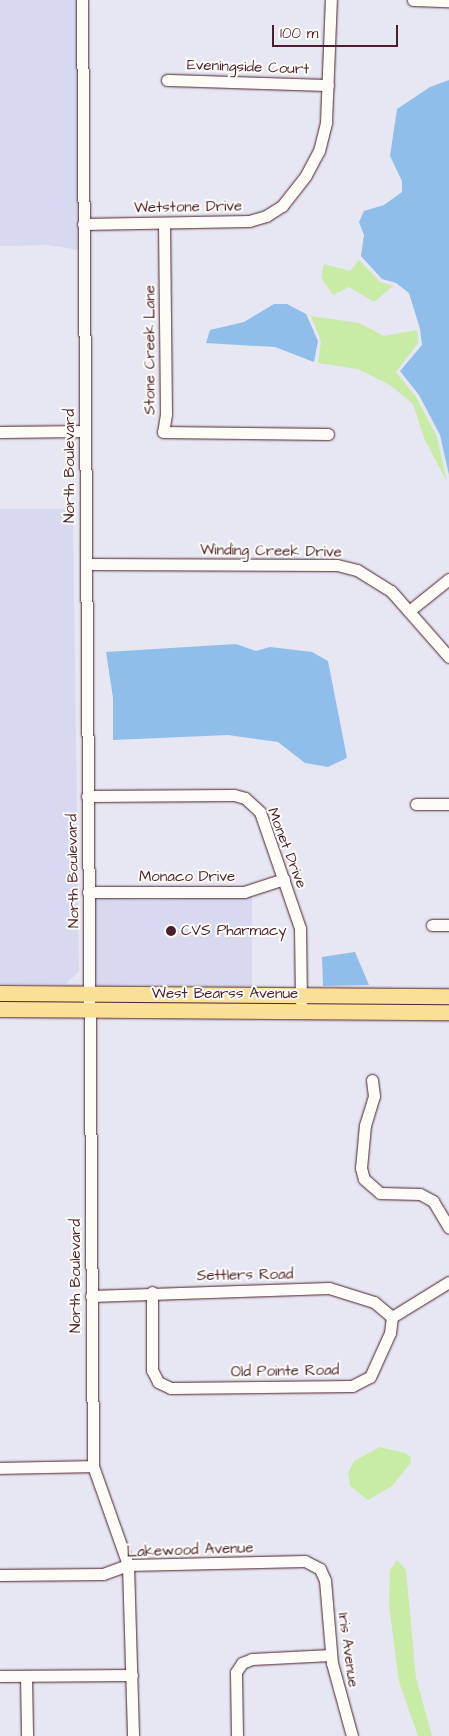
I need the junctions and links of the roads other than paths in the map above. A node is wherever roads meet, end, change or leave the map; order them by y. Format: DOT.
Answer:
graph roads {
  1 [pos="82,0"];
  2 [pos="330,0"];
  3 [pos="413,0"];
  4 [pos="449,1"];
  5 [pos="167,80"];
  6 [pos="328,85"];
  7 [pos="164,223"];
  8 [pos="83,224"];
  9 [pos="0,425"];
  10 [pos="85,431"];
  11 [pos="0,432"];
  12 [pos="328,434"];
  13 [pos="86,564"];
  14 [pos="449,579"];
  15 [pos="410,612"];
  16 [pos="449,657"];
  17 [pos="87,796"];
  18 [pos="416,804"];
  19 [pos="449,804"];
  20 [pos="284,879"];
  21 [pos="88,892"];
  22 [pos="432,925"];
  23 [pos="449,926"];
  24 [pos="0,993"];
  25 [pos="90,994"];
  26 [pos="300,994"];
  27 [pos="449,996"];
  28 [pos="0,1009"];
  29 [pos="90,1010"];
  30 [pos="302,1010"];
  31 [pos="449,1012"];
  32 [pos="372,1080"];
  33 [pos="449,1228"];
  34 [pos="449,1282"];
  35 [pos="152,1292"];
  36 [pos="91,1296"];
  37 [pos="392,1317"];
  38 [pos="93,1466"];
  39 [pos="0,1468"];
  40 [pos="128,1565"];
  41 [pos="320,1569"];
  42 [pos="0,1575"];
  43 [pos="331,1656"];
  44 [pos="132,1675"];
  45 [pos="0,1676"];
  46 [pos="26,1676"];
  47 [pos="27,1736"];
  48 [pos="133,1736"];
  49 [pos="237,1736"];
  50 [pos="352,1736"];
  1 -- 8 [label="street, North Boulevard"];
  2 -- 6 [label="street, Wetstone Drive"];
  3 -- 4 [label="street"];
  5 -- 6 [label="street, Eveningside Court"];
  6 -- 7 [label="street, Wetstone Drive"];
  7 -- 8 [label="street, Wetstone Drive"];
  7 -- 12 [label="street, Stone Creek Lane"];
  8 -- 10 [label="street, North Boulevard"];
  9 -- 11 [label="street"];
  10 -- 11 [label="street"];
  10 -- 13 [label="street, North Boulevard"];
  13 -- 15 [label="street, Winding Creek Drive"];
  13 -- 17 [label="street, North Boulevard"];
  14 -- 15 [label="street"];
  15 -- 16 [label="street, Winding Creek Drive"];
  17 -- 20 [label="street, Monet Drive"];
  17 -- 21 [label="street, North Boulevard"];
  18 -- 19 [label="street"];
  20 -- 21 [label="street, Monaco Drive"];
  20 -- 26 [label="street, Monet Drive"];
  21 -- 25 [label="street, North Boulevard"];
  22 -- 23 [label="street"];
  24 -- 25 [label="main road, West Bearss Avenue"];
  25 -- 26 [label="main road, West Bearss Avenue"];
  25 -- 29 [label="street, North Boulevard"];
  26 -- 27 [label="main road, West Bearss Avenue"];
  26 -- 30 [label="street, Monet Drive"];
  28 -- 29 [label="main road, West Bearss Avenue"];
  29 -- 30 [label="main road, West Bearss Avenue"];
  29 -- 36 [label="street, North Boulevard"];
  30 -- 31 [label="main road, West Bearss Avenue"];
  32 -- 33 [label="street"];
  34 -- 37 [label="street"];
  35 -- 36 [label="street, Settlers Road"];
  35 -- 37 [label="street, Settlers Road"];
  35 -- 37 [label="street, Old Pointe Road"];
  36 -- 38 [label="street, North Boulevard"];
  38 -- 39 [label="street"];
  38 -- 40 [label="street, North Boulevard"];
  40 -- 41 [label="street, Lakewood Avenue"];
  40 -- 42 [label="street, Lakewood Avenue"];
  40 -- 44 [label="street, North Boulevard"];
  41 -- 43 [label="street, Iris Avenue"];
  43 -- 49 [label="street"];
  43 -- 50 [label="street, Iris Avenue"];
  44 -- 46 [label="street"];
  44 -- 48 [label="street, North Boulevard"];
  45 -- 46 [label="street"];
  46 -- 47 [label="street"];
}
